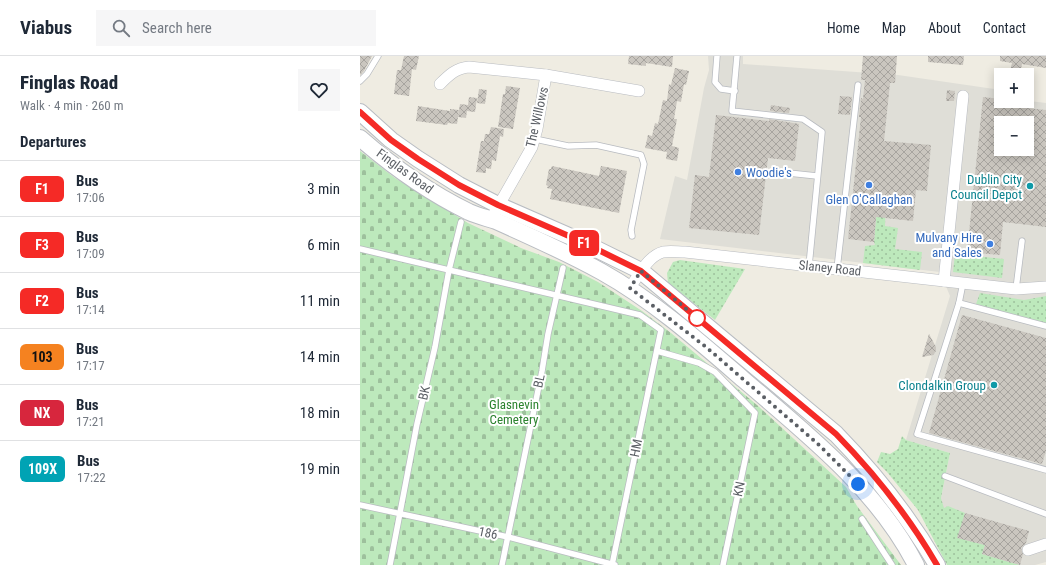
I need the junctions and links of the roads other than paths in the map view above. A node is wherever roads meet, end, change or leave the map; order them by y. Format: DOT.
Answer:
graph roads {
  1 [pos="378,56"];
  2 [pos="717,56"];
  3 [pos="737,56"];
  4 [pos="546,75"];
  5 [pos="360,81"];
  6 [pos="440,84"];
  7 [pos="858,85"];
  8 [pos="638,91"];
  9 [pos="735,91"];
  10 [pos="963,96"];
  11 [pos="360,112"];
  12 [pos="360,138"];
  13 [pos="534,139"];
  14 [pos="779,172"];
  15 [pos="817,176"];
  16 [pos="495,212"];
  17 [pos="460,222"];
  18 [pos="632,236"];
  19 [pos="1022,241"];
  20 [pos="360,249"];
  21 [pos="809,266"];
  22 [pos="563,268"];
  23 [pos="837,269"];
  24 [pos="449,270"];
  25 [pos="641,271"];
  26 [pos="944,281"];
  27 [pos="963,283"];
  28 [pos="1046,287"];
  29 [pos="630,288"];
  30 [pos="1016,289"];
  31 [pos="556,295"];
  32 [pos="960,303"];
  33 [pos="1046,326"];
  34 [pos="657,351"];
  35 [pos="1046,470"];
  36 [pos="945,476"];
  37 [pos="360,505"];
  38 [pos="400,514"];
  39 [pos="1046,514"];
  40 [pos="862,520"];
  41 [pos="508,537"];
  42 [pos="1046,544"];
  43 [pos="1028,550"];
  44 [pos="390,565"];
  45 [pos="502,565"];
  46 [pos="613,565"];
  47 [pos="723,565"];
  48 [pos="892,565"];
  49 [pos="916,565"];
  50 [pos="937,565"];
  1 -- 5 [label="lane"];
  2 -- 9 [label="lane"];
  3 -- 9 [label="lane"];
  4 -- 6 [label="street"];
  4 -- 8 [label="street, The Willows"];
  4 -- 13 [label="street, The Willows"];
  7 -- 23 [label="lane"];
  9 -- 15 [label="lane"];
  10 -- 26 [label="street"];
  11 -- 16 [label="main road, Finglas Road"];
  12 -- 16 [label="main road, Finglas Road"];
  13 -- 16 [label="street, The Willows"];
  13 -- 18 [label="lane"];
  14 -- 15 [label="lane"];
  15 -- 21 [label="lane"];
  16 -- 25 [label="main road, Finglas Road"];
  16 -- 29 [label="main road, Finglas Road"];
  17 -- 24 [label="lane, BK"];
  19 -- 30 [label="lane"];
  20 -- 24 [label="lane"];
  21 -- 23 [label="street, Slaney Road"];
  21 -- 25 [label="street, Slaney Road"];
  22 -- 31 [label="lane, BL"];
  23 -- 26 [label="street, Slaney Road"];
  24 -- 31 [label="lane"];
  24 -- 38 [label="lane, BK"];
  25 -- 29 [label="street, Slaney Road"];
  25 -- 50 [label="main road, Finglas Road"];
  26 -- 27 [label="street, Slaney Road"];
  27 -- 30 [label="street, Slaney Road"];
  27 -- 32 [label="lane"];
  28 -- 30 [label="street, Slaney Road"];
  29 -- 49 [label="main road, Finglas Road"];
  31 -- 34 [label="lane, HM"];
  31 -- 41 [label="lane, BL"];
  32 -- 33 [label="lane"];
  32 -- 35 [label="lane"];
  34 -- 46 [label="lane, HM"];
  34 -- 47 [label="lane, KN"];
  36 -- 39 [label="lane"];
  37 -- 38 [label="lane, 186"];
  38 -- 41 [label="lane, 186"];
  38 -- 44 [label="lane, BK"];
  40 -- 48 [label="lane"];
  41 -- 45 [label="lane, BL"];
  41 -- 46 [label="lane, 186"];
  42 -- 43 [label="street"];
}
